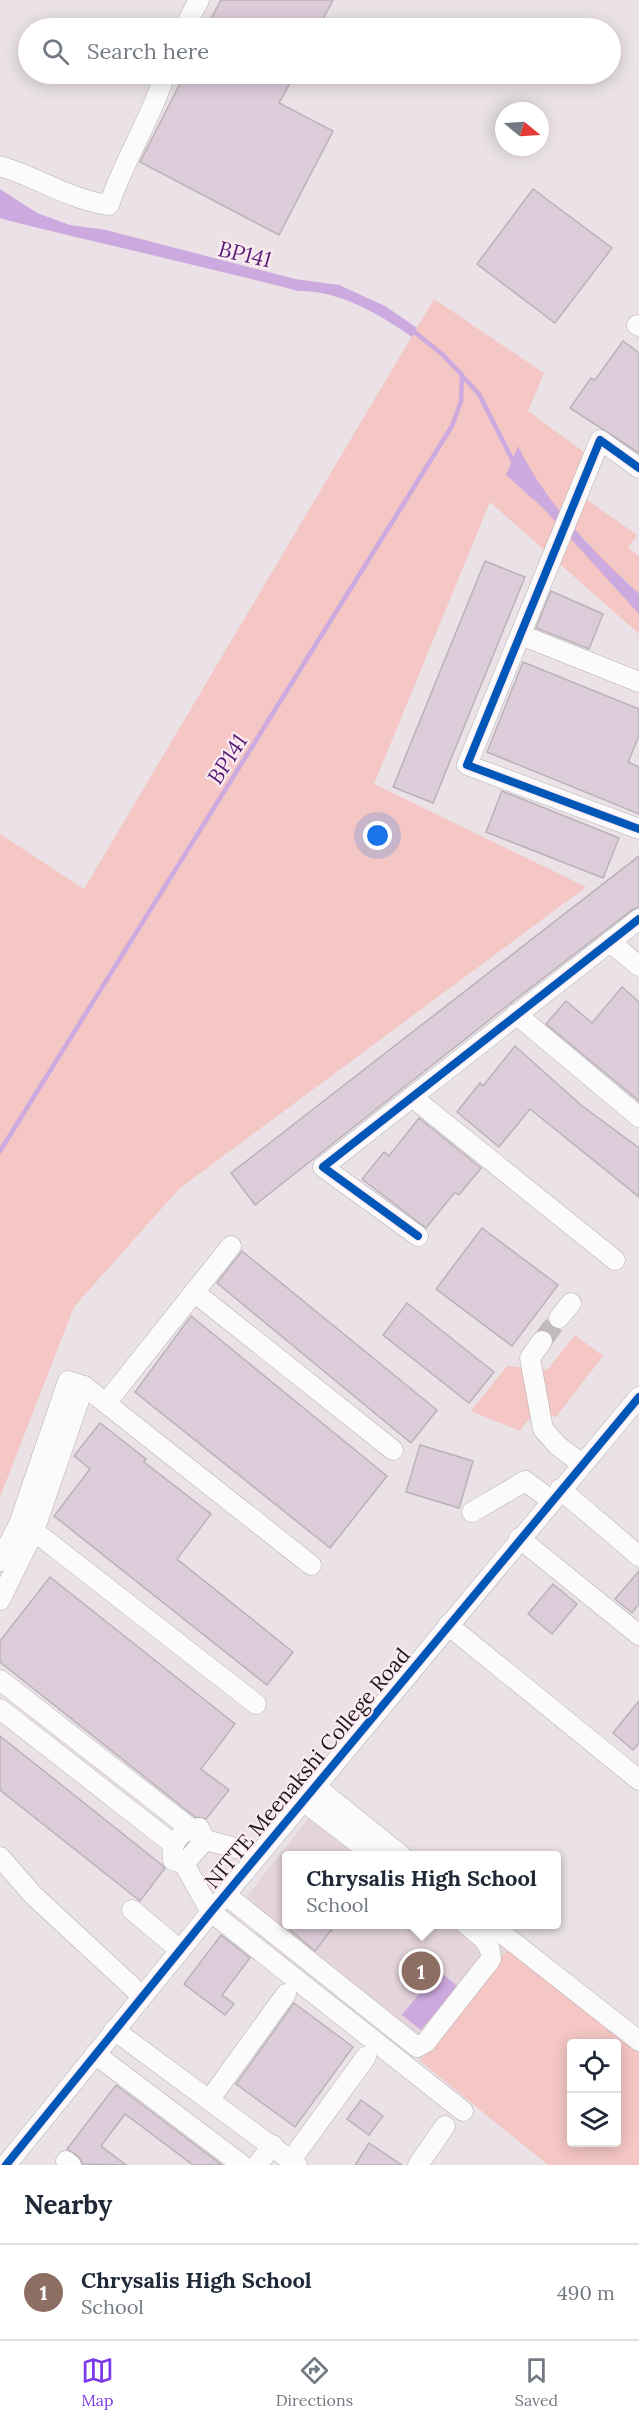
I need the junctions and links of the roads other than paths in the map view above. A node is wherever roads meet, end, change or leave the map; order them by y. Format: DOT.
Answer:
graph roads {
  1 [pos="199,0"];
  2 [pos="189,18"];
  3 [pos="162,84"];
  4 [pos="0,166"];
  5 [pos="639,468"];
  6 [pos="521,635"];
  7 [pos="639,682"];
  8 [pos="639,829"];
  9 [pos="639,919"];
  10 [pos="610,942"];
  11 [pos="639,966"];
  12 [pos="516,1014"];
  13 [pos="412,1097"];
  14 [pos="639,1117"];
  15 [pos="418,1236"];
  16 [pos="231,1246"];
  17 [pos="615,1260"];
  18 [pos="194,1292"];
  19 [pos="542,1341"];
  20 [pos="639,1397"];
  21 [pos="106,1403"];
  22 [pos="393,1449"];
  23 [pos="582,1464"];
  24 [pos="555,1495"];
  25 [pos="472,1512"];
  26 [pos="26,1528"];
  27 [pos="519,1538"];
  28 [pos="639,1556"];
  29 [pos="0,1561"];
  30 [pos="311,1565"];
  31 [pos="0,1600"];
  32 [pos="448,1625"];
  33 [pos="639,1635"];
  34 [pos="0,1680"];
  35 [pos="256,1704"];
  36 [pos="0,1709"];
  37 [pos="639,1780"];
  38 [pos="309,1793"];
  39 [pos="198,1834"];
  40 [pos="173,1844"];
  41 [pos="370,1851"];
  42 [pos="395,1851"];
  43 [pos="259,1854"];
  44 [pos="0,1857"];
  45 [pos="184,1864"];
  46 [pos="225,1895"];
  47 [pos="132,1910"];
  48 [pos="211,1912"];
  49 [pos="472,1929"];
  50 [pos="496,1929"];
  51 [pos="180,1950"];
  52 [pos="286,1994"];
  53 [pos="142,1996"];
  54 [pos="114,2030"];
  55 [pos="639,2041"];
  56 [pos="95,2054"];
  57 [pos="366,2057"];
  58 [pos="210,2099"];
  59 [pos="463,2111"];
  60 [pos="446,2126"];
  61 [pos="273,2145"];
  62 [pos="294,2162"];
  63 [pos="6,2165"];
  64 [pos="242,2165"];
  65 [pos="257,2165"];
  66 [pos="418,2165"];
  1 -- 2 [label="street"];
  3 -- 4 [label="street"];
  5 -- 6 [label="street"];
  6 -- 7 [label="street"];
  6 -- 8 [label="street"];
  9 -- 10 [label="street"];
  10 -- 11 [label="street"];
  10 -- 12 [label="street"];
  12 -- 13 [label="street"];
  12 -- 14 [label="street"];
  13 -- 15 [label="street"];
  13 -- 17 [label="street"];
  16 -- 18 [label="street"];
  18 -- 21 [label="street"];
  18 -- 22 [label="street"];
  19 -- 23 [label="street"];
  20 -- 23 [label="street, NITTE Meenakshi College Road"];
  21 -- 26 [label="street"];
  21 -- 30 [label="street"];
  23 -- 24 [label="street, NITTE Meenakshi College Road"];
  24 -- 25 [label="street"];
  24 -- 27 [label="street, NITTE Meenakshi College Road"];
  24 -- 28 [label="street"];
  26 -- 29 [label="street"];
  26 -- 31 [label="street"];
  26 -- 35 [label="street"];
  27 -- 32 [label="street, NITTE Meenakshi College Road"];
  27 -- 33 [label="street"];
  32 -- 37 [label="street"];
  32 -- 38 [label="street, NITTE Meenakshi College Road"];
  34 -- 39 [label="street"];
  36 -- 40 [label="street"];
  38 -- 41 [label="street"];
  38 -- 42 [label="street"];
  38 -- 43 [label="street, NITTE Meenakshi College Road"];
  39 -- 40 [label="street"];
  39 -- 43 [label="street"];
  39 -- 45 [label="street"];
  40 -- 45 [label="street"];
  43 -- 46 [label="street, NITTE Meenakshi College Road"];
  44 -- 53 [label="street"];
  45 -- 48 [label="street"];
  46 -- 48 [label="street, NITTE Meenakshi College Road"];
  46 -- 49 [label="street"];
  47 -- 51 [label="street"];
  48 -- 51 [label="street, NITTE Meenakshi College Road"];
  48 -- 59 [label="street"];
  50 -- 55 [label="street"];
  51 -- 53 [label="street, NITTE Meenakshi College Road"];
  52 -- 58 [label="street"];
  53 -- 54 [label="street, NITTE Meenakshi College Road"];
  54 -- 56 [label="street, NITTE Meenakshi College Road"];
  54 -- 58 [label="street"];
  56 -- 63 [label="street, NITTE Meenakshi College Road"];
  56 -- 64 [label="street"];
  57 -- 62 [label="street"];
  58 -- 61 [label="street"];
  60 -- 66 [label="street"];
  61 -- 62 [label="street"];
  61 -- 65 [label="street"];
}
